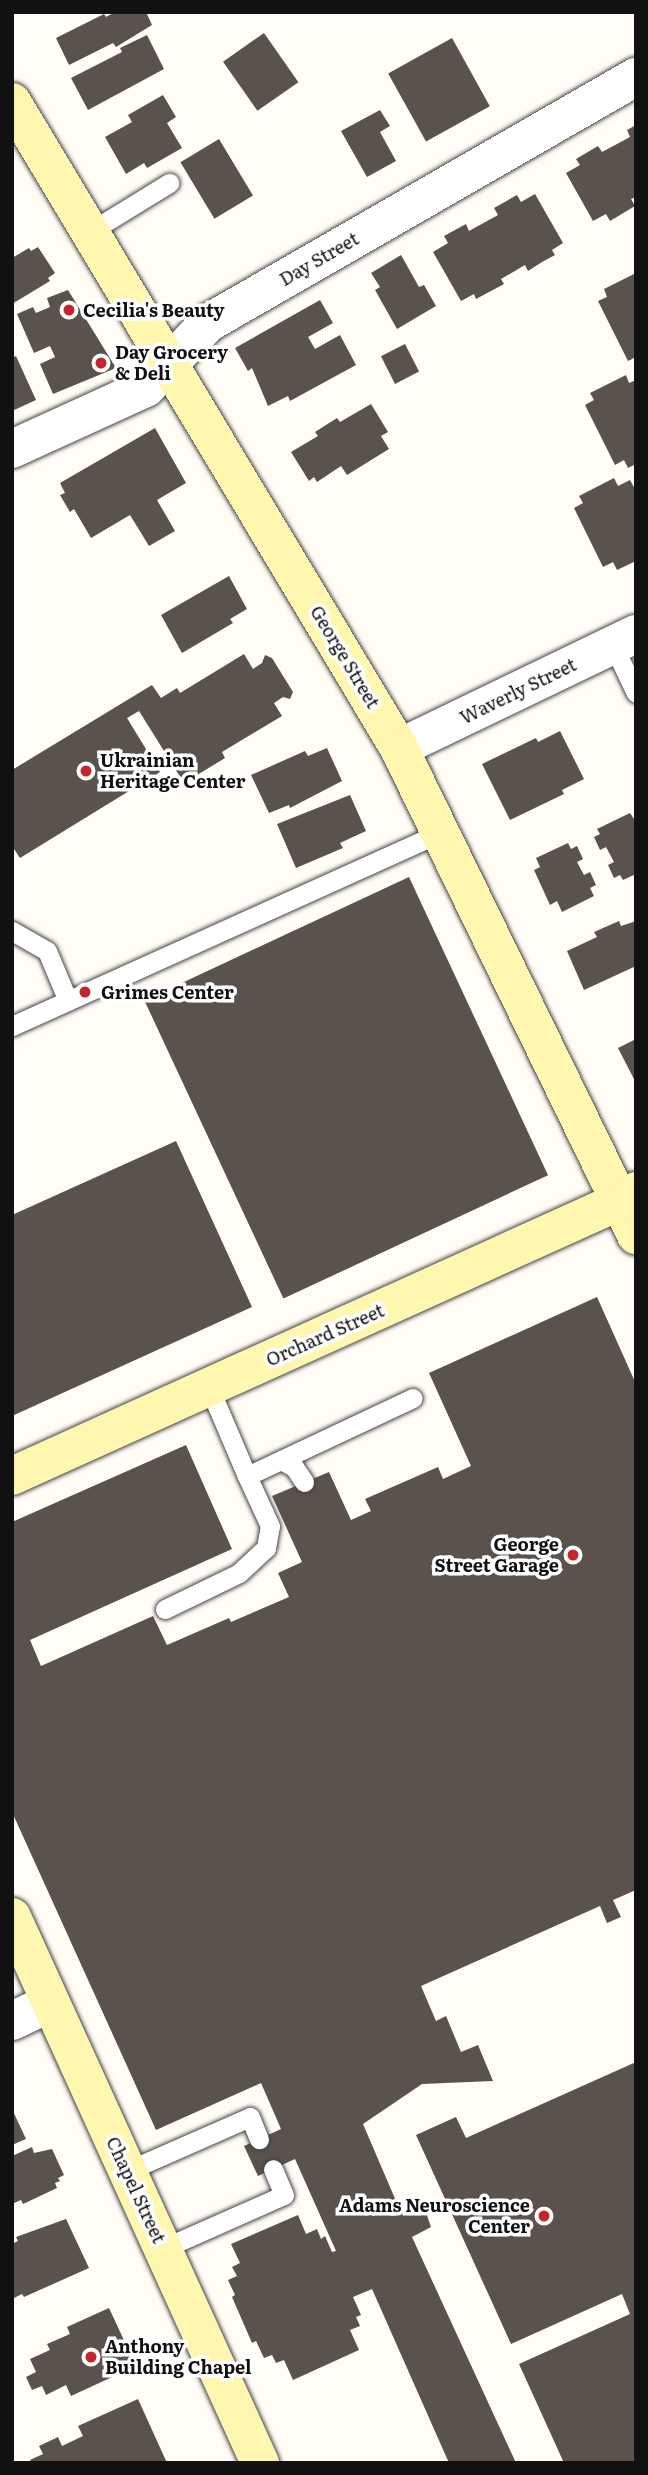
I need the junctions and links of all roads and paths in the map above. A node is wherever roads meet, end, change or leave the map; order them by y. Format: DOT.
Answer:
graph roads {
  1 [pos="636,77"];
  2 [pos="12,102"];
  3 [pos="169,183"];
  4 [pos="91,232"];
  5 [pos="170,361"];
  6 [pos="12,449"];
  7 [pos="624,640"];
  8 [pos="636,693"];
  9 [pos="400,748"];
  10 [pos="441,832"];
  11 [pos="12,931"];
  12 [pos="68,1001"];
  13 [pos="12,1026"];
  14 [pos="628,1196"];
  15 [pos="636,1235"];
  16 [pos="209,1387"];
  17 [pos="413,1398"];
  18 [pos="281,1460"];
  19 [pos="12,1476"];
  20 [pos="247,1476"];
  21 [pos="304,1482"];
  22 [pos="165,1609"];
  23 [pos="12,1917"];
  24 [pos="50,2003"];
  25 [pos="12,2021"];
  26 [pos="260,2139"];
  27 [pos="273,2169"];
  28 [pos="127,2171"];
  29 [pos="162,2249"];
  30 [pos="260,2463"];
  1 -- 5 [label="street, Day Street"];
  2 -- 4 [label="main road, George Street"];
  3 -- 4 [label="lane"];
  4 -- 5 [label="main road, George Street"];
  5 -- 6 [label="street, Day Street"];
  5 -- 9 [label="main road, George Street"];
  7 -- 8 [label="lane"];
  7 -- 9 [label="street, Waverly Street"];
  9 -- 10 [label="main road, George Street"];
  10 -- 12 [label="lane"];
  10 -- 14 [label="main road, George Street"];
  11 -- 12 [label="lane"];
  12 -- 13 [label="lane"];
  14 -- 15 [label="main road, George Street"];
  14 -- 16 [label="main road, Orchard Street"];
  16 -- 19 [label="main road, Orchard Street"];
  16 -- 20 [label="lane"];
  17 -- 18 [label="lane"];
  18 -- 20 [label="lane"];
  18 -- 21 [label="lane"];
  20 -- 22 [label="lane"];
  23 -- 24 [label="main road, Chapel Street"];
  24 -- 25 [label="street"];
  24 -- 28 [label="main road, Chapel Street"];
  26 -- 28 [label="lane"];
  27 -- 29 [label="lane"];
  28 -- 29 [label="main road, Chapel Street"];
  29 -- 30 [label="main road, Chapel Street"];
}
